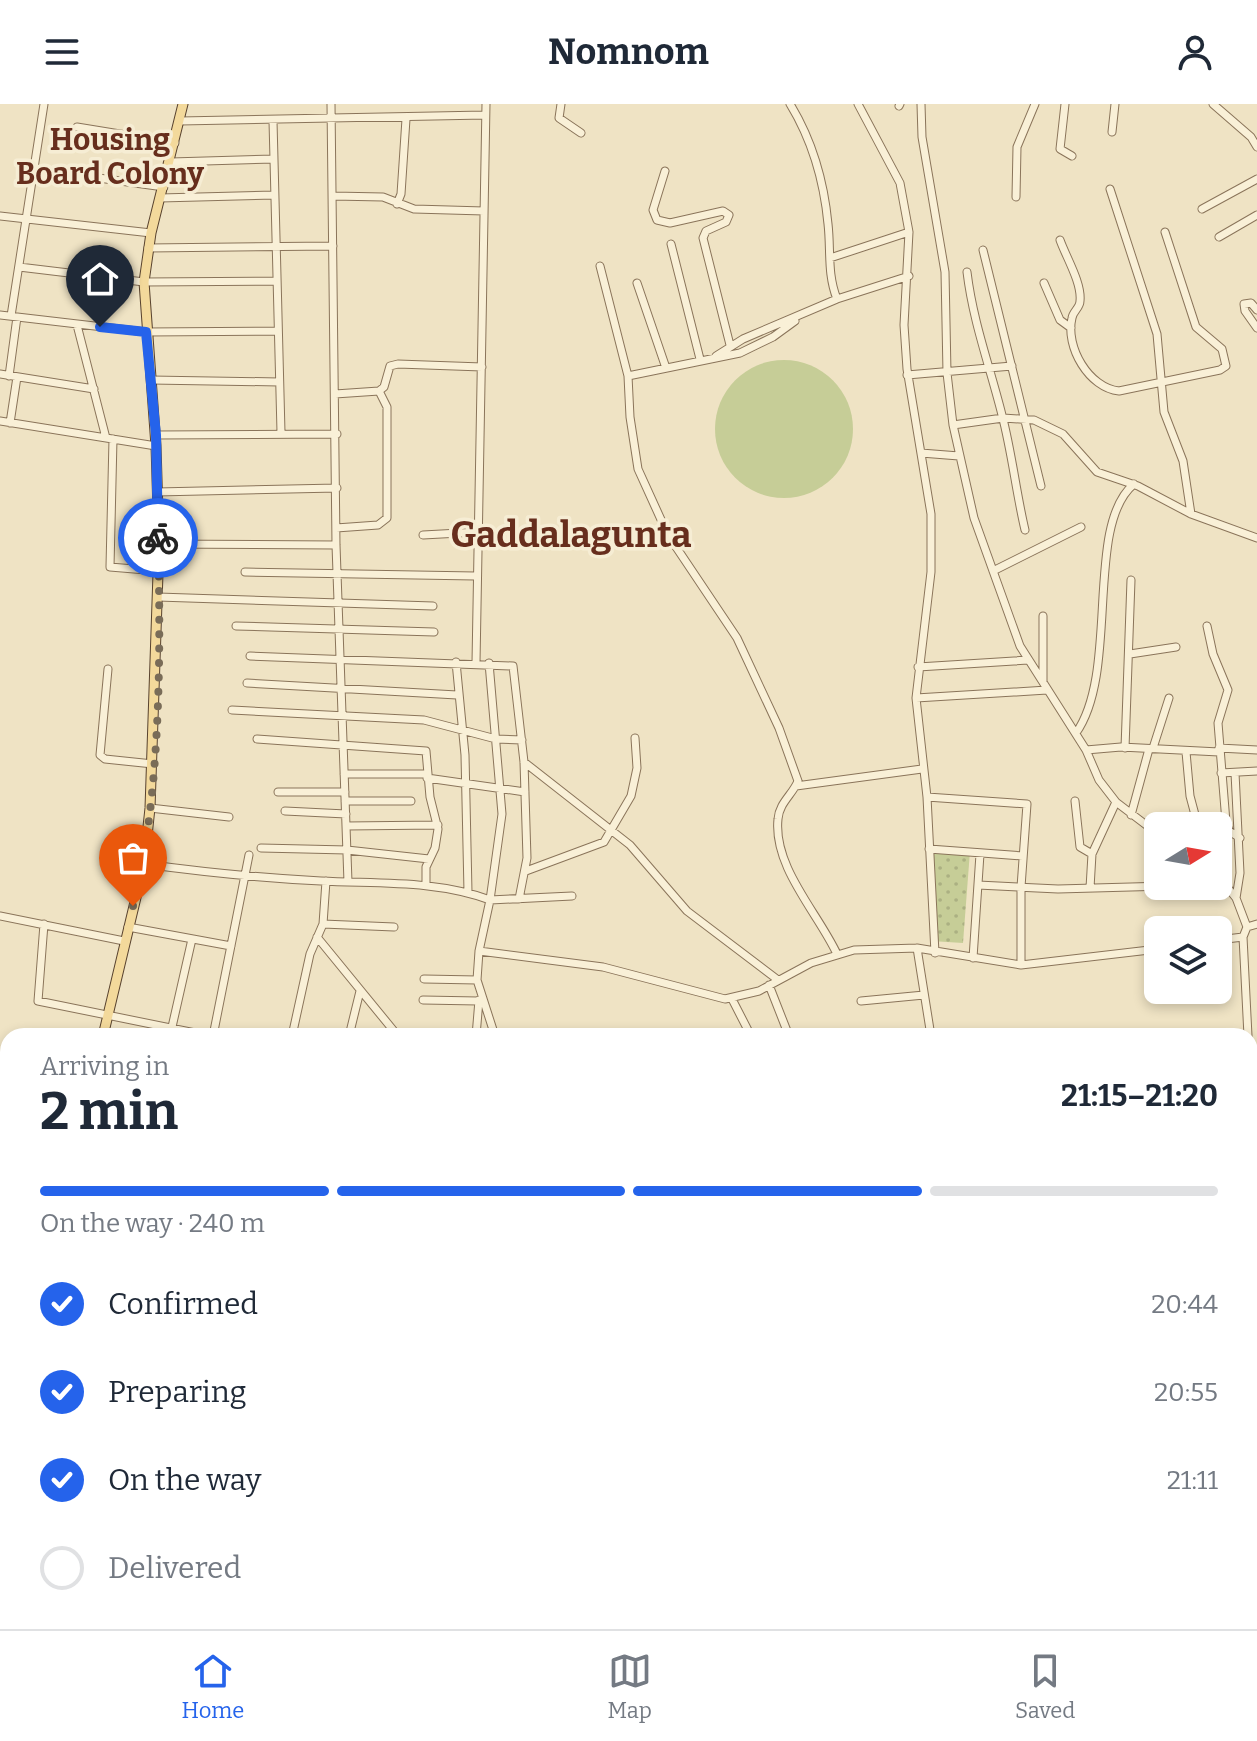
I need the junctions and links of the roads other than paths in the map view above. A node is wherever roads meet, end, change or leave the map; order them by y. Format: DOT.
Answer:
graph roads {
  1 [pos="44,104"];
  2 [pos="183,104"];
  3 [pos="331,104"];
  4 [pos="486,104"];
  5 [pos="561,104"];
  6 [pos="790,104"];
  7 [pos="858,104"];
  8 [pos="921,104"];
  9 [pos="1035,104"];
  10 [pos="1065,104"];
  11 [pos="1115,104"];
  12 [pos="1213,104"];
  13 [pos="485,115"];
  14 [pos="406,119"];
  15 [pos="331,120"];
  16 [pos="180,121"];
  17 [pos="273,121"];
  18 [pos="77,127"];
  19 [pos="1112,132"];
  20 [pos="581,133"];
  21 [pos="1254,134"];
  22 [pos="175,143"];
  23 [pos="1257,147"];
  24 [pos="1072,156"];
  25 [pos="274,159"];
  26 [pos="171,162"];
  27 [pos="33,169"];
  28 [pos="665,171"];
  29 [pos="1257,179"];
  30 [pos="164,187"];
  31 [pos="1110,189"];
  32 [pos="274,195"];
  33 [pos="333,196"];
  34 [pos="1016,197"];
  35 [pos="160,198"];
  36 [pos="397,204"];
  37 [pos="1202,209"];
  38 [pos="484,211"];
  39 [pos="1257,215"];
  40 [pos="0,216"];
  41 [pos="27,219"];
  42 [pos="909,232"];
  43 [pos="1165,232"];
  44 [pos="151,233"];
  45 [pos="1219,237"];
  46 [pos="1060,240"];
  47 [pos="671,244"];
  48 [pos="276,246"];
  49 [pos="333,246"];
  50 [pos="148,248"];
  51 [pos="983,250"];
  52 [pos="830,258"];
  53 [pos="600,266"];
  54 [pos="19,267"];
  55 [pos="967,272"];
  56 [pos="909,276"];
  57 [pos="276,281"];
  58 [pos="144,282"];
  59 [pos="637,283"];
  60 [pos="1044,283"];
  61 [pos="837,299"];
  62 [pos="1257,310"];
  63 [pos="0,315"];
  64 [pos="14,316"];
  65 [pos="799,318"];
  66 [pos="77,325"];
  67 [pos="1071,328"];
  68 [pos="1257,328"];
  69 [pos="277,331"];
  70 [pos="146,332"];
  71 [pos="730,345"];
  72 [pos="716,356"];
  73 [pos="700,359"];
  74 [pos="1012,366"];
  75 [pos="482,367"];
  76 [pos="666,368"];
  77 [pos="988,369"];
  78 [pos="947,373"];
  79 [pos="0,374"];
  80 [pos="907,375"];
  81 [pos="13,376"];
  82 [pos="628,376"];
  83 [pos="151,380"];
  84 [pos="279,382"];
  85 [pos="1161,382"];
  86 [pos="94,389"];
  87 [pos="379,391"];
  88 [pos="335,394"];
  89 [pos="1003,418"];
  90 [pos="1024,418"];
  91 [pos="0,421"];
  92 [pos="10,423"];
  93 [pos="953,425"];
  94 [pos="281,432"];
  95 [pos="337,434"];
  96 [pos="110,439"];
  97 [pos="156,441"];
  98 [pos="921,453"];
  99 [pos="959,456"];
  100 [pos="1134,484"];
  101 [pos="1041,486"];
  102 [pos="337,488"];
  103 [pos="157,492"];
  104 [pos="1191,514"];
  105 [pos="1081,527"];
  106 [pos="336,528"];
  107 [pos="1025,530"];
  108 [pos="478,532"];
  109 [pos="423,535"];
  110 [pos="1257,538"];
  111 [pos="159,544"];
  112 [pos="336,545"];
  113 [pos="158,571"];
  114 [pos="993,571"];
  115 [pos="245,572"];
  116 [pos="337,575"];
  117 [pos="475,576"];
  118 [pos="1131,580"];
  119 [pos="158,597"];
  120 [pos="338,604"];
  121 [pos="433,606"];
  122 [pos="1043,616"];
  123 [pos="236,626"];
  124 [pos="1207,626"];
  125 [pos="339,632"];
  126 [pos="434,632"];
  127 [pos="1176,647"];
  128 [pos="1130,654"];
  129 [pos="250,656"];
  130 [pos="1028,660"];
  131 [pos="340,661"];
  132 [pos="456,662"];
  133 [pos="476,663"];
  134 [pos="489,663"];
  135 [pos="918,667"];
  136 [pos="108,669"];
  137 [pos="247,683"];
  138 [pos="1045,687"];
  139 [pos="341,689"];
  140 [pos="457,695"];
  141 [pos="916,698"];
  142 [pos="1169,698"];
  143 [pos="232,710"];
  144 [pos="342,717"];
  145 [pos="463,730"];
  146 [pos="1076,733"];
  147 [pos="635,738"];
  148 [pos="257,739"];
  149 [pos="496,739"];
  150 [pos="522,740"];
  151 [pos="343,745"];
  152 [pos="1125,748"];
  153 [pos="1151,749"];
  154 [pos="1086,750"];
  155 [pos="1219,750"];
  156 [pos="1257,750"];
  157 [pos="1186,752"];
  158 [pos="524,762"];
  159 [pos="153,764"];
  160 [pos="922,769"];
  161 [pos="1257,771"];
  162 [pos="1221,773"];
  163 [pos="1235,773"];
  164 [pos="344,774"];
  165 [pos="427,776"];
  166 [pos="466,781"];
  167 [pos="796,786"];
  168 [pos="502,788"];
  169 [pos="278,792"];
  170 [pos="525,792"];
  171 [pos="345,797"];
  172 [pos="927,797"];
  173 [pos="411,801"];
  174 [pos="1075,801"];
  175 [pos="1116,802"];
  176 [pos="150,808"];
  177 [pos="285,811"];
  178 [pos="1194,812"];
  179 [pos="346,814"];
  180 [pos="1131,815"];
  181 [pos="229,817"];
  182 [pos="1144,824"];
  183 [pos="438,825"];
  184 [pos="346,826"];
  185 [pos="610,830"];
  186 [pos="1240,838"];
  187 [pos="261,848"];
  188 [pos="929,849"];
  189 [pos="347,850"];
  190 [pos="980,854"];
  191 [pos="1092,854"];
  192 [pos="249,855"];
  193 [pos="1023,856"];
  194 [pos="429,859"];
  195 [pos="144,864"];
  196 [pos="526,871"];
  197 [pos="246,877"];
  198 [pos="326,881"];
  199 [pos="348,882"];
  200 [pos="426,885"];
  201 [pos="978,885"];
  202 [pos="1021,887"];
  203 [pos="1144,887"];
  204 [pos="1090,888"];
  205 [pos="468,892"];
  206 [pos="1232,893"];
  207 [pos="572,896"];
  208 [pos="1236,898"];
  209 [pos="519,899"];
  210 [pos="490,900"];
  211 [pos="0,916"];
  212 [pos="44,924"];
  213 [pos="323,924"];
  214 [pos="1257,924"];
  215 [pos="128,927"];
  216 [pos="394,927"];
  217 [pos="1247,927"];
  218 [pos="317,937"];
  219 [pos="1243,937"];
  220 [pos="1232,938"];
  221 [pos="192,939"];
  222 [pos="124,941"];
  223 [pos="231,946"];
  224 [pos="917,948"];
  225 [pos="479,951"];
  226 [pos="1144,951"];
  227 [pos="935,953"];
  228 [pos="837,954"];
  229 [pos="973,958"];
  230 [pos="1021,965"];
  231 [pos="424,979"];
  232 [pos="477,980"];
  233 [pos="778,980"];
  234 [pos="769,985"];
  235 [pos="360,991"];
  236 [pos="924,995"];
  237 [pos="1257,998"];
  238 [pos="732,999"];
  239 [pos="423,1000"];
  240 [pos="479,1000"];
  241 [pos="1246,1000"];
  242 [pos="861,1001"];
  243 [pos="107,1017"];
  244 [pos="172,1027"];
  245 [pos="105,1028"];
  246 [pos="176,1028"];
  247 [pos="213,1028"];
  248 [pos="294,1028"];
  249 [pos="351,1028"];
  250 [pos="391,1028"];
  251 [pos="477,1028"];
  252 [pos="491,1028"];
  253 [pos="747,1028"];
  254 [pos="786,1028"];
  255 [pos="930,1028"];
  256 [pos="1248,1028"];
  1 -- 27 [label="street"];
  2 -- 16 [label="main road"];
  3 -- 15 [label="street"];
  4 -- 13 [label="street"];
  5 -- 20 [label="street"];
  6 -- 52 [label="street"];
  7 -- 42 [label="street"];
  8 -- 78 [label="street"];
  9 -- 34 [label="street"];
  10 -- 24 [label="street"];
  11 -- 19 [label="street"];
  12 -- 21 [label="street"];
  13 -- 14 [label="street"];
  13 -- 38 [label="street"];
  14 -- 15 [label="street"];
  14 -- 36 [label="street"];
  15 -- 17 [label="street"];
  15 -- 33 [label="street"];
  16 -- 17 [label="street"];
  16 -- 22 [label="main road"];
  17 -- 25 [label="street"];
  18 -- 22 [label="street"];
  21 -- 23 [label="street"];
  22 -- 26 [label="main road"];
  25 -- 26 [label="street"];
  25 -- 32 [label="street"];
  26 -- 30 [label="main road"];
  27 -- 30 [label="street"];
  27 -- 41 [label="street"];
  28 -- 71 [label="street"];
  29 -- 37 [label="street"];
  30 -- 35 [label="main road"];
  31 -- 85 [label="street"];
  32 -- 35 [label="street"];
  32 -- 48 [label="street"];
  33 -- 36 [label="street"];
  33 -- 49 [label="street"];
  35 -- 44 [label="main road"];
  36 -- 38 [label="street"];
  38 -- 75 [label="street"];
  39 -- 45 [label="street"];
  40 -- 41 [label="street"];
  41 -- 44 [label="street"];
  41 -- 54 [label="street"];
  42 -- 52 [label="street"];
  42 -- 56 [label="street"];
  43 -- 85 [label="street"];
  44 -- 50 [label="main road"];
  46 -- 67 [label="street"];
  47 -- 73 [label="street"];
  48 -- 49 [label="street"];
  48 -- 50 [label="street"];
  48 -- 57 [label="street"];
  49 -- 88 [label="street"];
  50 -- 58 [label="main road"];
  51 -- 74 [label="street"];
  52 -- 61 [label="street"];
  53 -- 82 [label="street"];
  54 -- 58 [label="street"];
  54 -- 64 [label="street"];
  55 -- 77 [label="street"];
  56 -- 61 [label="street"];
  56 -- 80 [label="street"];
  57 -- 58 [label="street"];
  57 -- 69 [label="street"];
  58 -- 70 [label="main road"];
  59 -- 76 [label="street"];
  60 -- 67 [label="street"];
  61 -- 65 [label="street"];
  62 -- 68 [label="street"];
  63 -- 64 [label="street"];
  64 -- 66 [label="street"];
  64 -- 81 [label="street"];
  65 -- 71 [label="street"];
  65 -- 72 [label="street"];
  66 -- 70 [label="street"];
  66 -- 86 [label="street"];
  67 -- 85 [label="street"];
  69 -- 70 [label="street"];
  69 -- 84 [label="street"];
  70 -- 83 [label="main road"];
  71 -- 72 [label="street"];
  72 -- 73 [label="street"];
  73 -- 76 [label="street"];
  74 -- 77 [label="street"];
  74 -- 90 [label="street"];
  75 -- 87 [label="street"];
  75 -- 108 [label="street"];
  76 -- 82 [label="street"];
  77 -- 78 [label="street"];
  77 -- 89 [label="street"];
  78 -- 80 [label="street"];
  78 -- 93 [label="street"];
  79 -- 81 [label="street"];
  80 -- 98 [label="street"];
  81 -- 86 [label="street"];
  81 -- 92 [label="street"];
  82 -- 167 [label="street"];
  83 -- 84 [label="street"];
  83 -- 97 [label="main road"];
  84 -- 94 [label="street"];
  85 -- 104 [label="street"];
  86 -- 96 [label="street"];
  87 -- 88 [label="street"];
  87 -- 106 [label="street"];
  88 -- 95 [label="street"];
  89 -- 90 [label="street"];
  89 -- 93 [label="street"];
  89 -- 107 [label="street"];
  90 -- 100 [label="street"];
  90 -- 101 [label="street"];
  91 -- 92 [label="street"];
  92 -- 96 [label="street"];
  93 -- 99 [label="street"];
  94 -- 95 [label="street"];
  94 -- 97 [label="street"];
  95 -- 102 [label="street"];
  96 -- 97 [label="street"];
  96 -- 113 [label="street"];
  97 -- 103 [label="main road"];
  98 -- 99 [label="street"];
  98 -- 135 [label="street"];
  99 -- 114 [label="street"];
  100 -- 104 [label="street"];
  100 -- 146 [label="street"];
  102 -- 103 [label="street"];
  102 -- 106 [label="street"];
  103 -- 111 [label="main road"];
  104 -- 110 [label="street"];
  105 -- 114 [label="street"];
  106 -- 112 [label="street"];
  108 -- 109 [label="street"];
  108 -- 117 [label="street"];
  111 -- 112 [label="street"];
  111 -- 113 [label="main road"];
  112 -- 116 [label="street"];
  113 -- 119 [label="main road"];
  114 -- 130 [label="street"];
  115 -- 116 [label="street"];
  116 -- 117 [label="street"];
  116 -- 120 [label="street"];
  117 -- 133 [label="street"];
  118 -- 128 [label="street"];
  119 -- 120 [label="street"];
  119 -- 159 [label="main road"];
  120 -- 121 [label="street"];
  120 -- 125 [label="street"];
  122 -- 138 [label="street"];
  123 -- 125 [label="street"];
  124 -- 155 [label="street"];
  125 -- 126 [label="street"];
  125 -- 131 [label="street"];
  127 -- 128 [label="street"];
  128 -- 152 [label="street"];
  129 -- 131 [label="street"];
  130 -- 135 [label="street"];
  130 -- 138 [label="street"];
  131 -- 132 [label="street"];
  131 -- 139 [label="street"];
  132 -- 133 [label="street"];
  132 -- 140 [label="street"];
  133 -- 134 [label="street"];
  134 -- 149 [label="street"];
  134 -- 150 [label="street"];
  135 -- 141 [label="street"];
  136 -- 159 [label="street"];
  137 -- 139 [label="street"];
  138 -- 141 [label="street"];
  138 -- 146 [label="street"];
  139 -- 140 [label="street"];
  139 -- 144 [label="street"];
  140 -- 145 [label="street"];
  141 -- 160 [label="street"];
  142 -- 153 [label="street"];
  143 -- 144 [label="street"];
  144 -- 145 [label="street"];
  144 -- 151 [label="street"];
  145 -- 149 [label="street"];
  145 -- 166 [label="street"];
  146 -- 154 [label="street"];
  147 -- 185 [label="street"];
  148 -- 151 [label="street"];
  149 -- 150 [label="street"];
  149 -- 168 [label="street"];
  150 -- 158 [label="street"];
  151 -- 164 [label="street"];
  151 -- 165 [label="street"];
  152 -- 153 [label="street"];
  152 -- 154 [label="street"];
  153 -- 157 [label="street"];
  153 -- 180 [label="street"];
  154 -- 175 [label="street"];
  155 -- 156 [label="street"];
  155 -- 157 [label="street"];
  155 -- 162 [label="street"];
  157 -- 178 [label="street"];
  158 -- 170 [label="street"];
  158 -- 185 [label="street"];
  159 -- 176 [label="main road"];
  160 -- 167 [label="street"];
  160 -- 172 [label="street"];
  161 -- 163 [label="street"];
  162 -- 163 [label="street"];
  162 -- 186 [label="street"];
  163 -- 186 [label="street"];
  164 -- 165 [label="street"];
  164 -- 171 [label="street"];
  165 -- 166 [label="street"];
  165 -- 183 [label="street"];
  166 -- 168 [label="street"];
  166 -- 205 [label="street"];
  167 -- 228 [label="street"];
  168 -- 170 [label="street"];
  168 -- 210 [label="street"];
  169 -- 171 [label="street"];
  170 -- 196 [label="street"];
  171 -- 173 [label="street"];
  171 -- 179 [label="street"];
  172 -- 188 [label="street"];
  172 -- 193 [label="street"];
  174 -- 191 [label="street"];
  175 -- 180 [label="street"];
  175 -- 191 [label="street"];
  176 -- 181 [label="street"];
  176 -- 195 [label="main road"];
  177 -- 179 [label="street"];
  179 -- 184 [label="street"];
  180 -- 182 [label="street"];
  183 -- 184 [label="street"];
  183 -- 194 [label="street"];
  184 -- 189 [label="street"];
  185 -- 196 [label="street"];
  185 -- 233 [label="street"];
  186 -- 208 [label="street"];
  187 -- 189 [label="street"];
  188 -- 190 [label="street"];
  188 -- 227 [label="street"];
  189 -- 194 [label="street"];
  189 -- 199 [label="street"];
  190 -- 193 [label="street"];
  190 -- 201 [label="street"];
  191 -- 204 [label="street"];
  192 -- 197 [label="street"];
  193 -- 202 [label="street"];
  194 -- 200 [label="street"];
  195 -- 197 [label="street"];
  195 -- 215 [label="main road"];
  196 -- 209 [label="street"];
  197 -- 198 [label="street"];
  197 -- 223 [label="street"];
  198 -- 199 [label="street"];
  198 -- 213 [label="street"];
  199 -- 200 [label="street"];
  200 -- 205 [label="street"];
  201 -- 202 [label="street"];
  201 -- 229 [label="street"];
  202 -- 204 [label="street"];
  202 -- 230 [label="street"];
  203 -- 204 [label="street"];
  205 -- 210 [label="street"];
  206 -- 208 [label="street"];
  207 -- 209 [label="street"];
  208 -- 217 [label="street"];
  209 -- 210 [label="street"];
  210 -- 225 [label="street"];
  211 -- 212 [label="street"];
  212 -- 222 [label="street"];
  212 -- 243 [label="street"];
  213 -- 216 [label="street"];
  213 -- 218 [label="street"];
  214 -- 217 [label="street"];
  215 -- 221 [label="street"];
  215 -- 222 [label="main road"];
  217 -- 219 [label="street"];
  218 -- 235 [label="street"];
  218 -- 248 [label="street"];
  219 -- 220 [label="street"];
  219 -- 241 [label="street"];
  221 -- 223 [label="street"];
  221 -- 244 [label="street"];
  222 -- 243 [label="main road"];
  223 -- 247 [label="street"];
  224 -- 227 [label="street"];
  224 -- 228 [label="street"];
  224 -- 236 [label="street"];
  225 -- 232 [label="street"];
  225 -- 238 [label="street"];
  226 -- 230 [label="street"];
  227 -- 229 [label="street"];
  228 -- 233 [label="street"];
  229 -- 230 [label="street"];
  231 -- 232 [label="street"];
  232 -- 240 [label="street"];
  233 -- 234 [label="street"];
  234 -- 238 [label="street"];
  234 -- 254 [label="street"];
  235 -- 249 [label="street"];
  235 -- 250 [label="street"];
  236 -- 242 [label="street"];
  236 -- 255 [label="street"];
  237 -- 241 [label="street"];
  238 -- 253 [label="street"];
  239 -- 240 [label="street"];
  240 -- 251 [label="street"];
  240 -- 252 [label="street"];
  241 -- 256 [label="street"];
  243 -- 244 [label="street"];
  243 -- 245 [label="main road"];
  244 -- 246 [label="street"];
}
